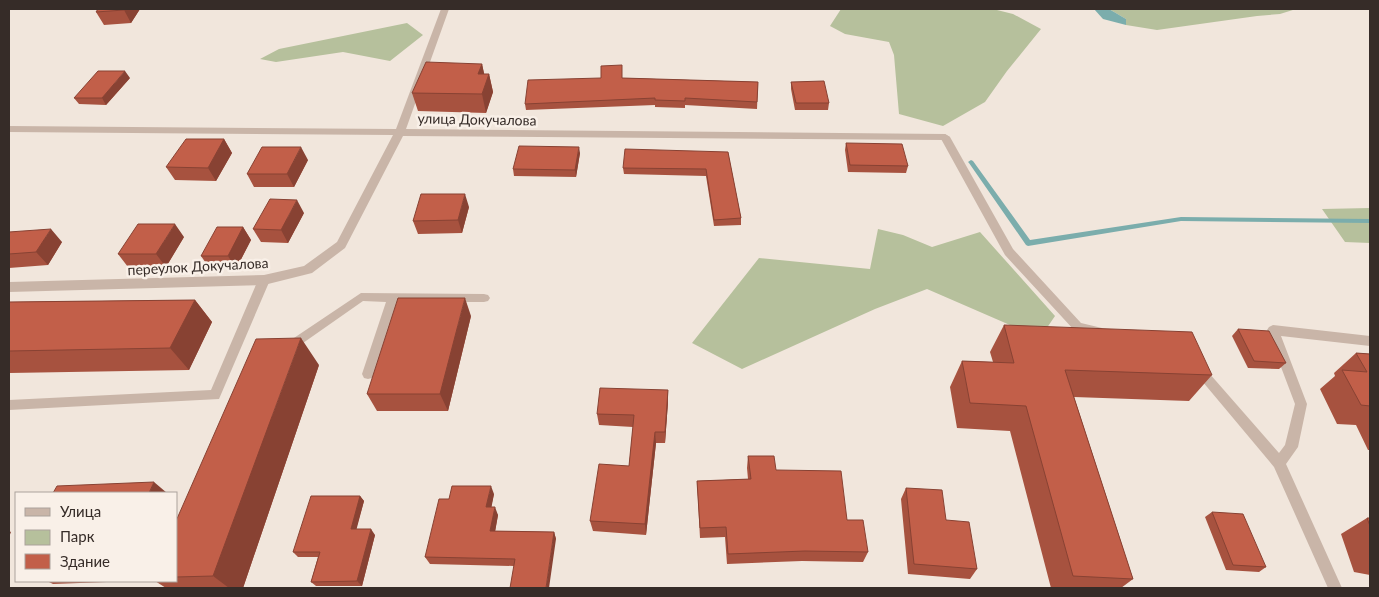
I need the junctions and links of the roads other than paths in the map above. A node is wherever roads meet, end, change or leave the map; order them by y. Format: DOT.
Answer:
graph roads {
  1 [pos="445,9"];
  2 [pos="9,129"];
  3 [pos="400,132"];
  4 [pos="944,137"];
  5 [pos="264,280"];
  6 [pos="9,287"];
  7 [pos="393,298"];
  8 [pos="484,298"];
  9 [pos="1106,333"];
  10 [pos="1370,341"];
  11 [pos="278,355"];
  12 [pos="1188,357"];
  13 [pos="368,374"];
  14 [pos="9,405"];
  15 [pos="1279,463"];
  16 [pos="1335,588"];
  1 -- 3 [label="street, переулок Докучалова"];
  2 -- 3 [label="street, улица Докучалова"];
  3 -- 4 [label="street, улица Докучалова"];
  3 -- 5 [label="street, переулок Докучалова"];
  4 -- 9 [label="lane"];
  5 -- 6 [label="street, переулок Докучалова"];
  5 -- 14 [label="lane"];
  7 -- 8 [label="lane"];
  7 -- 11 [label="lane"];
  7 -- 13 [label="lane"];
  10 -- 15 [label="lane"];
  12 -- 15 [label="lane"];
  15 -- 16 [label="lane"];
}
